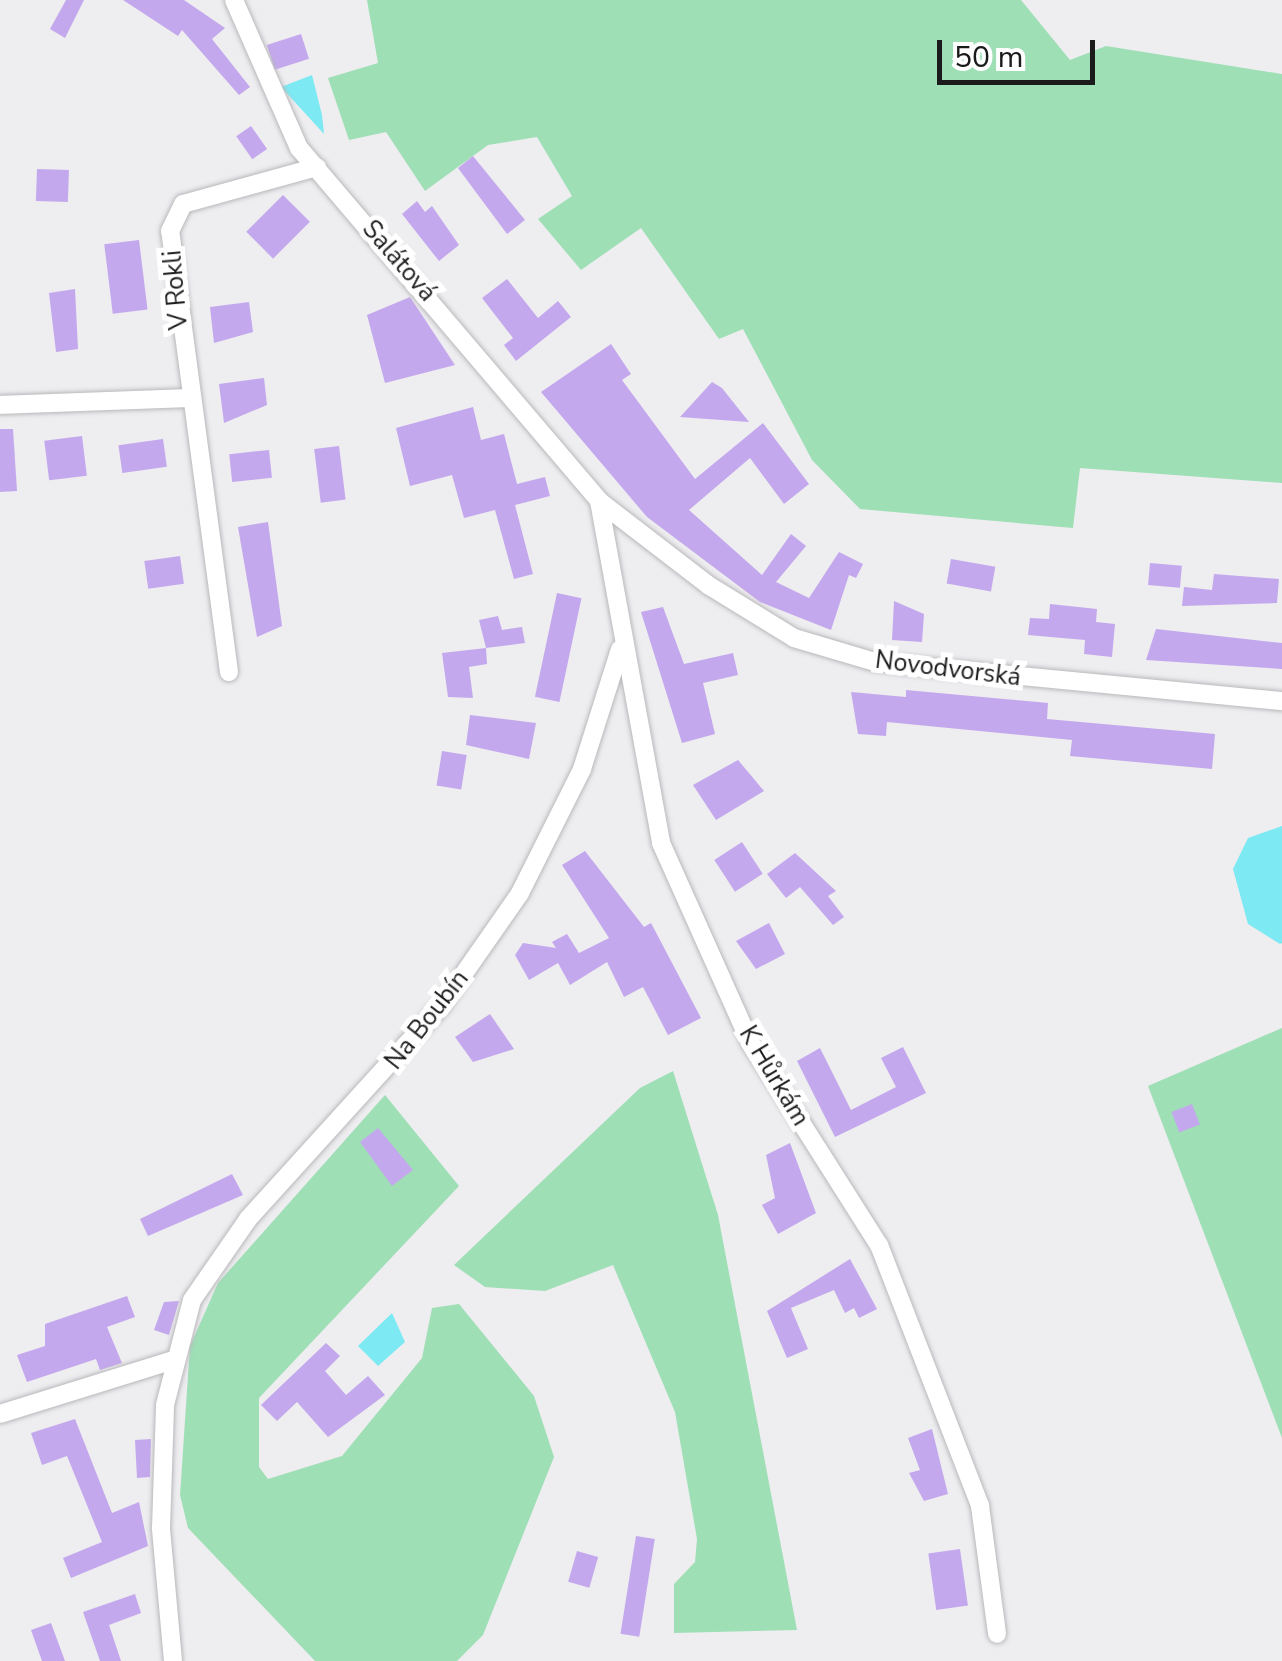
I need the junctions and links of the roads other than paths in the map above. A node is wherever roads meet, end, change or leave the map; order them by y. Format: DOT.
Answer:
graph roads {
  1 [pos="234,0"];
  2 [pos="318,167"];
  3 [pos="188,398"];
  4 [pos="0,406"];
  5 [pos="599,501"];
  6 [pos="621,644"];
  7 [pos="229,672"];
  8 [pos="1282,701"];
  9 [pos="177,1358"];
  10 [pos="0,1414"];
  11 [pos="997,1634"];
  12 [pos="173,1661"];
  1 -- 2 [label="street, Salátová"];
  2 -- 3 [label="street, V Rokli"];
  2 -- 5 [label="street, Salátová"];
  3 -- 4 [label="street"];
  3 -- 7 [label="street, V Rokli"];
  5 -- 6 [label="street, K Hůrkám"];
  5 -- 8 [label="street, Novodvorská"];
  6 -- 9 [label="street, Na Boubín"];
  6 -- 11 [label="street, K Hůrkám"];
  9 -- 10 [label="street"];
  9 -- 12 [label="street, Na Boubín"];
}
